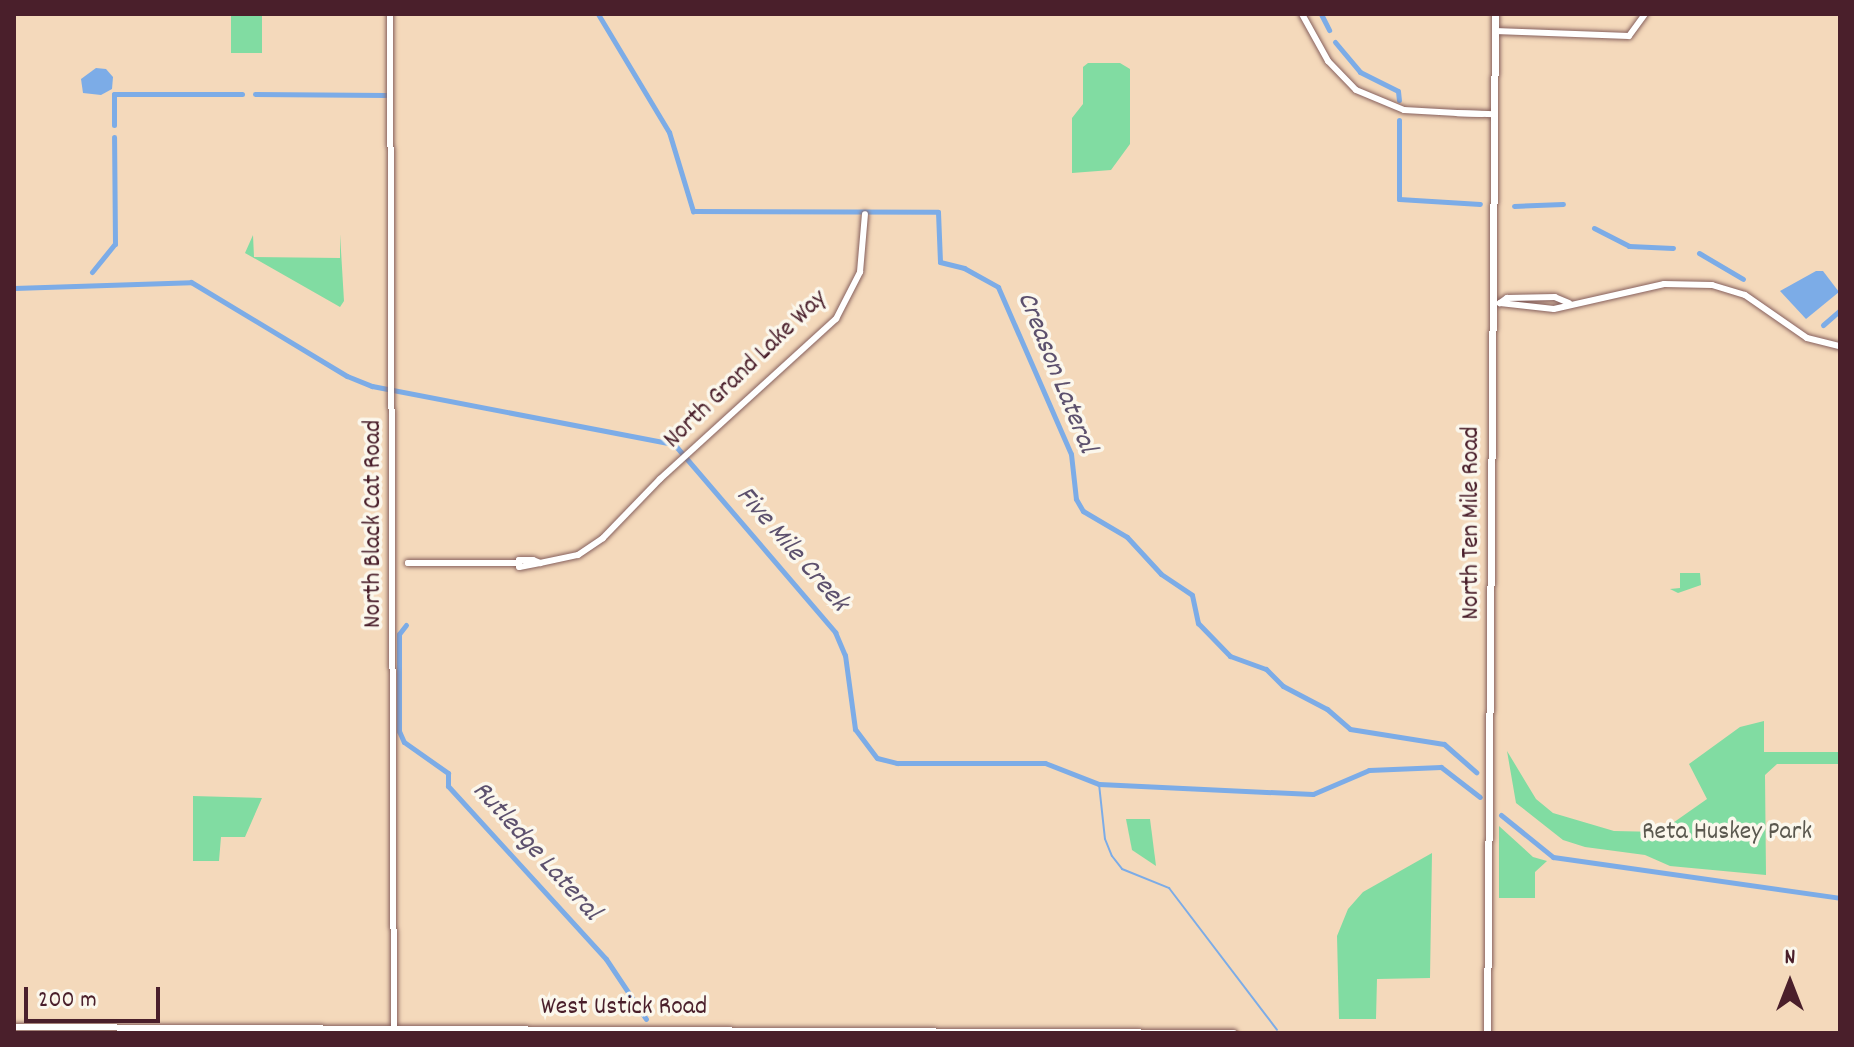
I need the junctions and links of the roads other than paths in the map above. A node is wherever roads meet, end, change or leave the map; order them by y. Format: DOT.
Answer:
graph roads {
  1 [pos="390,14"];
  2 [pos="1302,14"];
  3 [pos="1495,14"];
  4 [pos="1645,14"];
  5 [pos="1495,31"];
  6 [pos="1495,114"];
  7 [pos="865,214"];
  8 [pos="1497,303"];
  9 [pos="1569,303"];
  10 [pos="1840,346"];
  11 [pos="394,563"];
  12 [pos="14,1027"];
  13 [pos="394,1030"];
  14 [pos="802,1031"];
  15 [pos="1234,1033"];
  16 [pos="1487,1033"];
  1 -- 11 [label="main road, North Black Cat Road"];
  2 -- 6 [label="main road"];
  3 -- 5 [label="main road, North Ten Mile Road"];
  4 -- 5 [label="main road"];
  5 -- 6 [label="main road, North Ten Mile Road"];
  6 -- 8 [label="main road, North Ten Mile Road"];
  7 -- 11 [label="main road, North Grand Lake Way"];
  8 -- 9 [label="main road"];
  8 -- 9 [label="main road"];
  8 -- 16 [label="main road, North Ten Mile Road"];
  9 -- 10 [label="main road"];
  11 -- 13 [label="main road, North Black Cat Road"];
  12 -- 13 [label="main road, West Ustick Road"];
  13 -- 14 [label="main road, West Ustick Road"];
  14 -- 15 [label="main road, West Ustick Road"];
}
